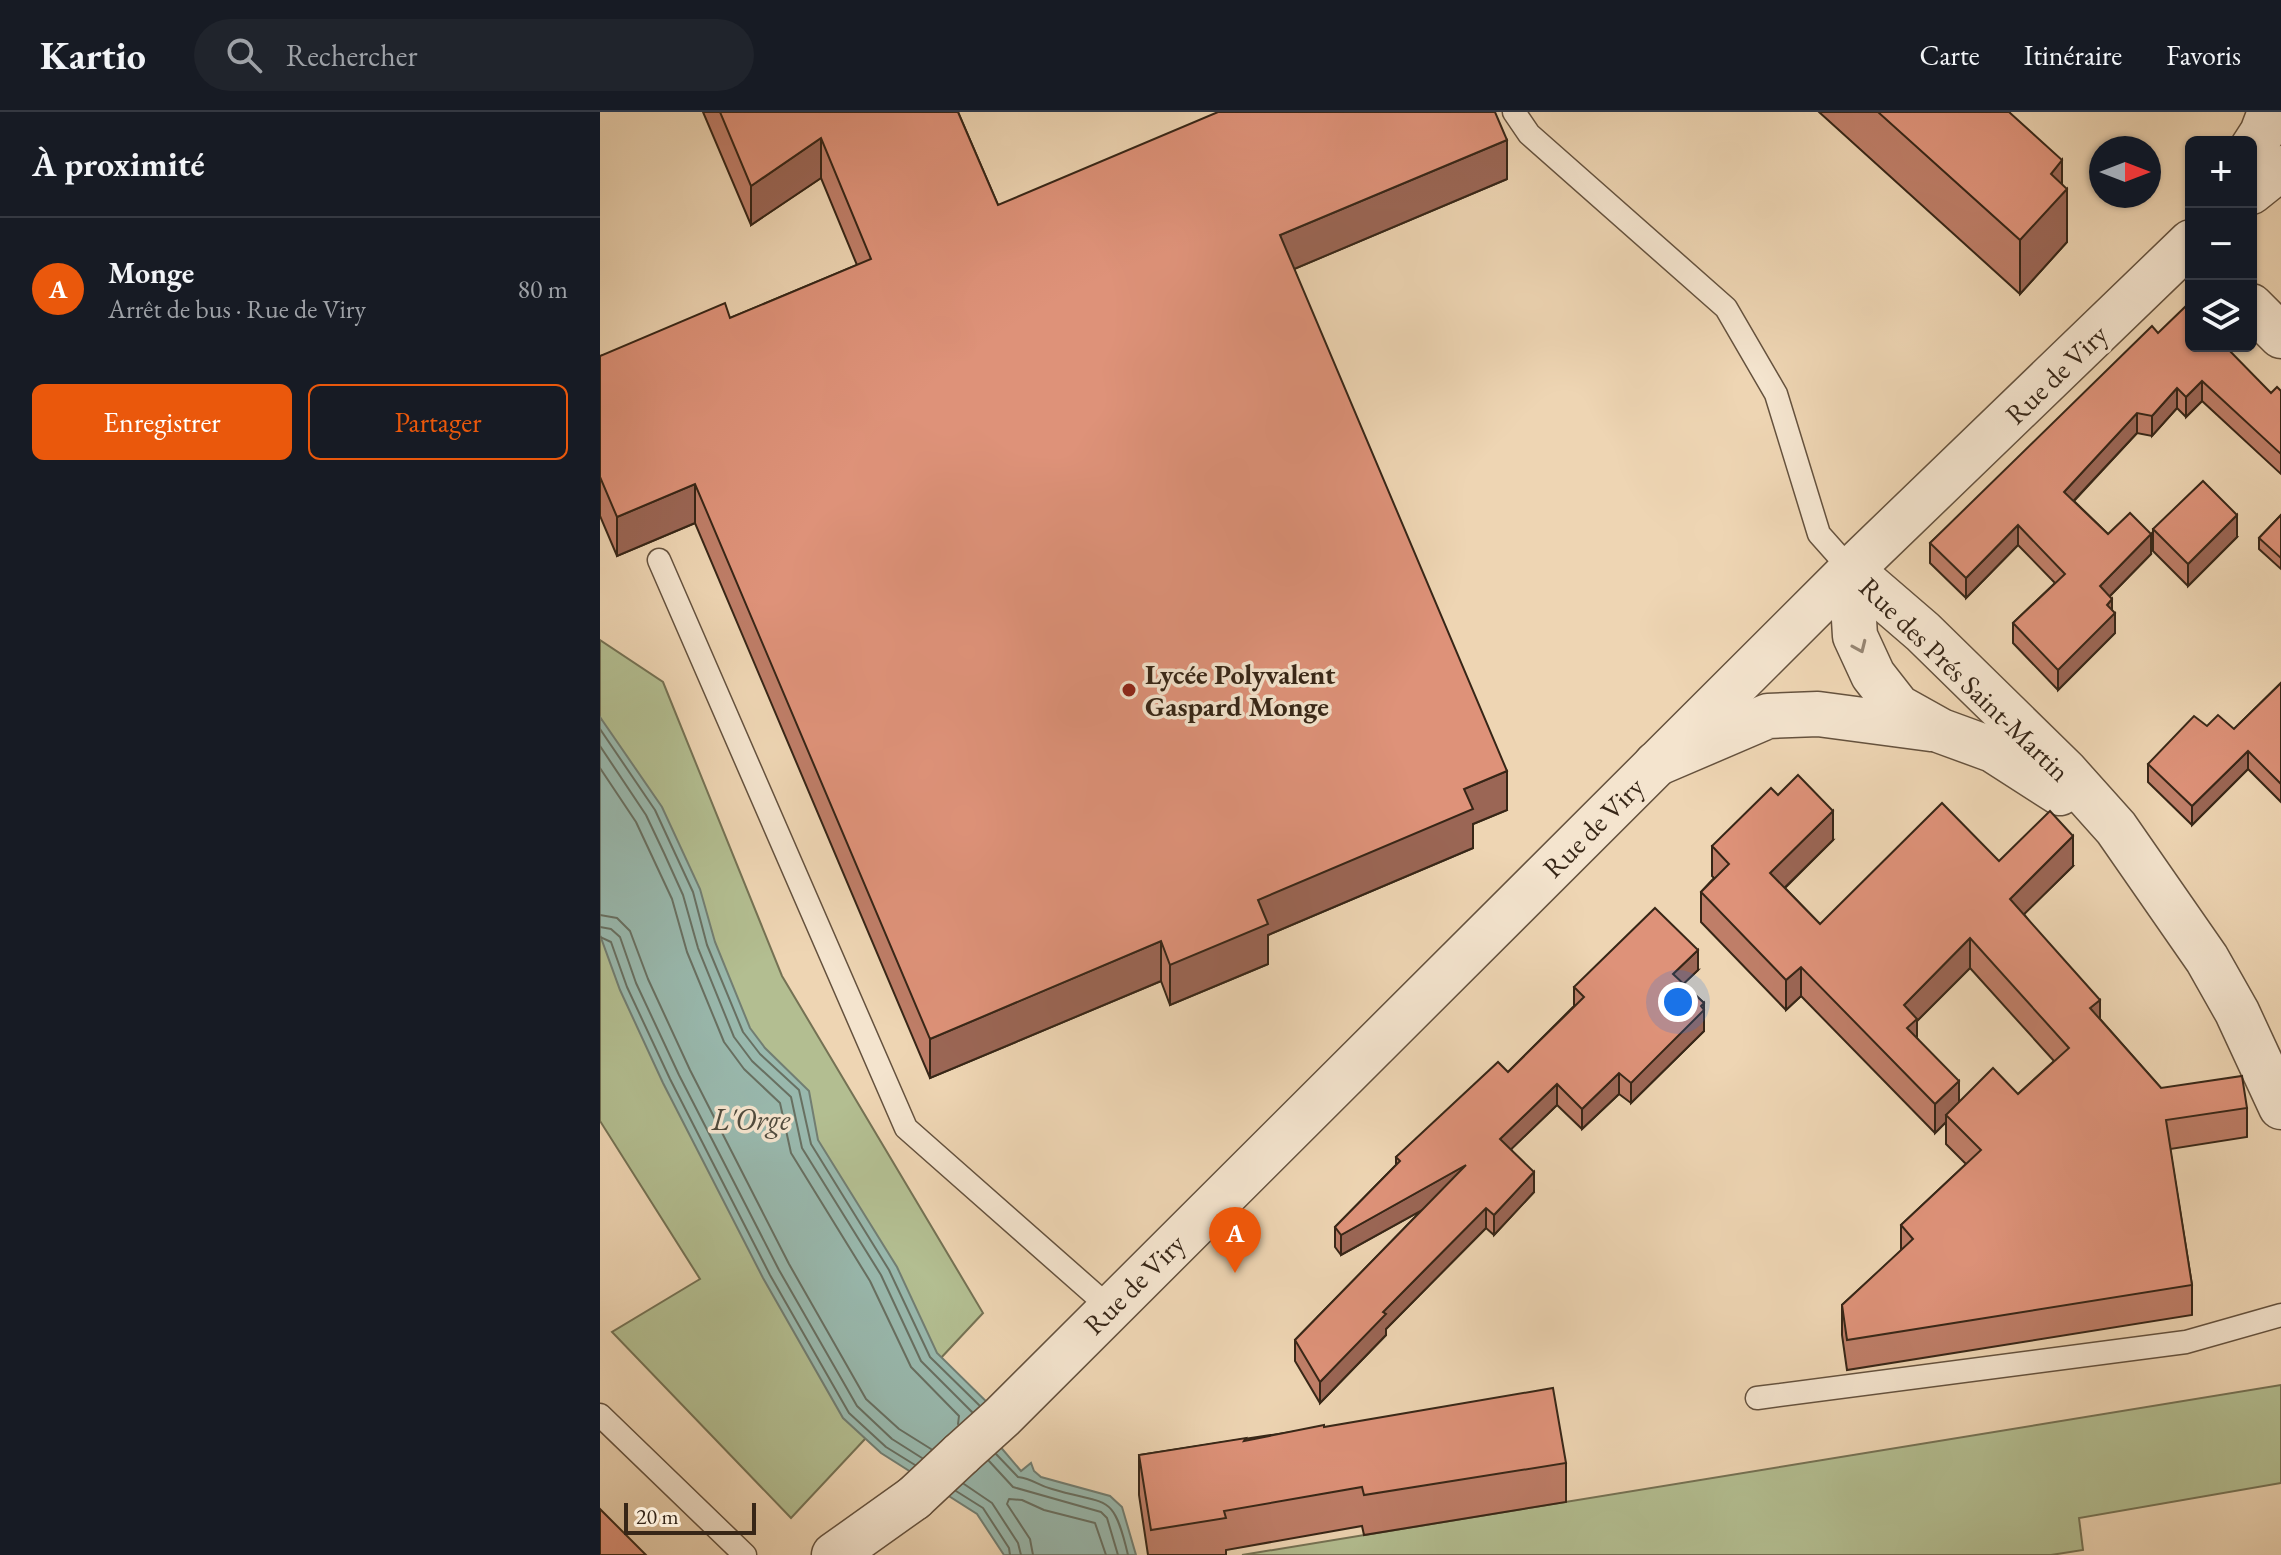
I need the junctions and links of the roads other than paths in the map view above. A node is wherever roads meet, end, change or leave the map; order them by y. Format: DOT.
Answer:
graph roads {
  1 [pos="1514,112"];
  2 [pos="2270,112"];
  3 [pos="2257,141"];
  4 [pos="2281,168"];
  5 [pos="2257,187"];
  6 [pos="2185,249"];
  7 [pos="2257,312"];
  8 [pos="2281,336"];
  9 [pos="659,560"];
  10 [pos="1851,570"];
  11 [pos="1941,731"];
  12 [pos="1656,764"];
  13 [pos="2116,828"];
  14 [pos="2281,1107"];
  15 [pos="1110,1308"];
  16 [pos="2281,1315"];
  17 [pos="1757,1398"];
  18 [pos="600,1415"];
  19 [pos="914,1498"];
  20 [pos="745,1555"];
  21 [pos="834,1555"];
  22 [pos="874,1555"];
  1 -- 10 [label="lane"];
  2 -- 3 [label="street"];
  4 -- 5 [label="street"];
  6 -- 10 [label="street, Rue de Viry"];
  7 -- 8 [label="street"];
  9 -- 15 [label="lane"];
  10 -- 11 [label="street, Rue des Prés Saint-Martin, one-way"];
  10 -- 12 [label="street, Rue de Viry"];
  10 -- 13 [label="street, Rue des Prés Saint-Martin"];
  11 -- 12 [label="street, Rue des Prés Saint-Martin"];
  11 -- 13 [label="street, Rue des Prés Saint-Martin"];
  12 -- 15 [label="street, Rue de Viry"];
  13 -- 14 [label="street, Rue des Prés Saint-Martin"];
  15 -- 19 [label="street, Rue de Viry"];
  16 -- 17 [label="lane"];
  18 -- 20 [label="lane"];
  19 -- 21 [label="street"];
  19 -- 22 [label="street"];
}
